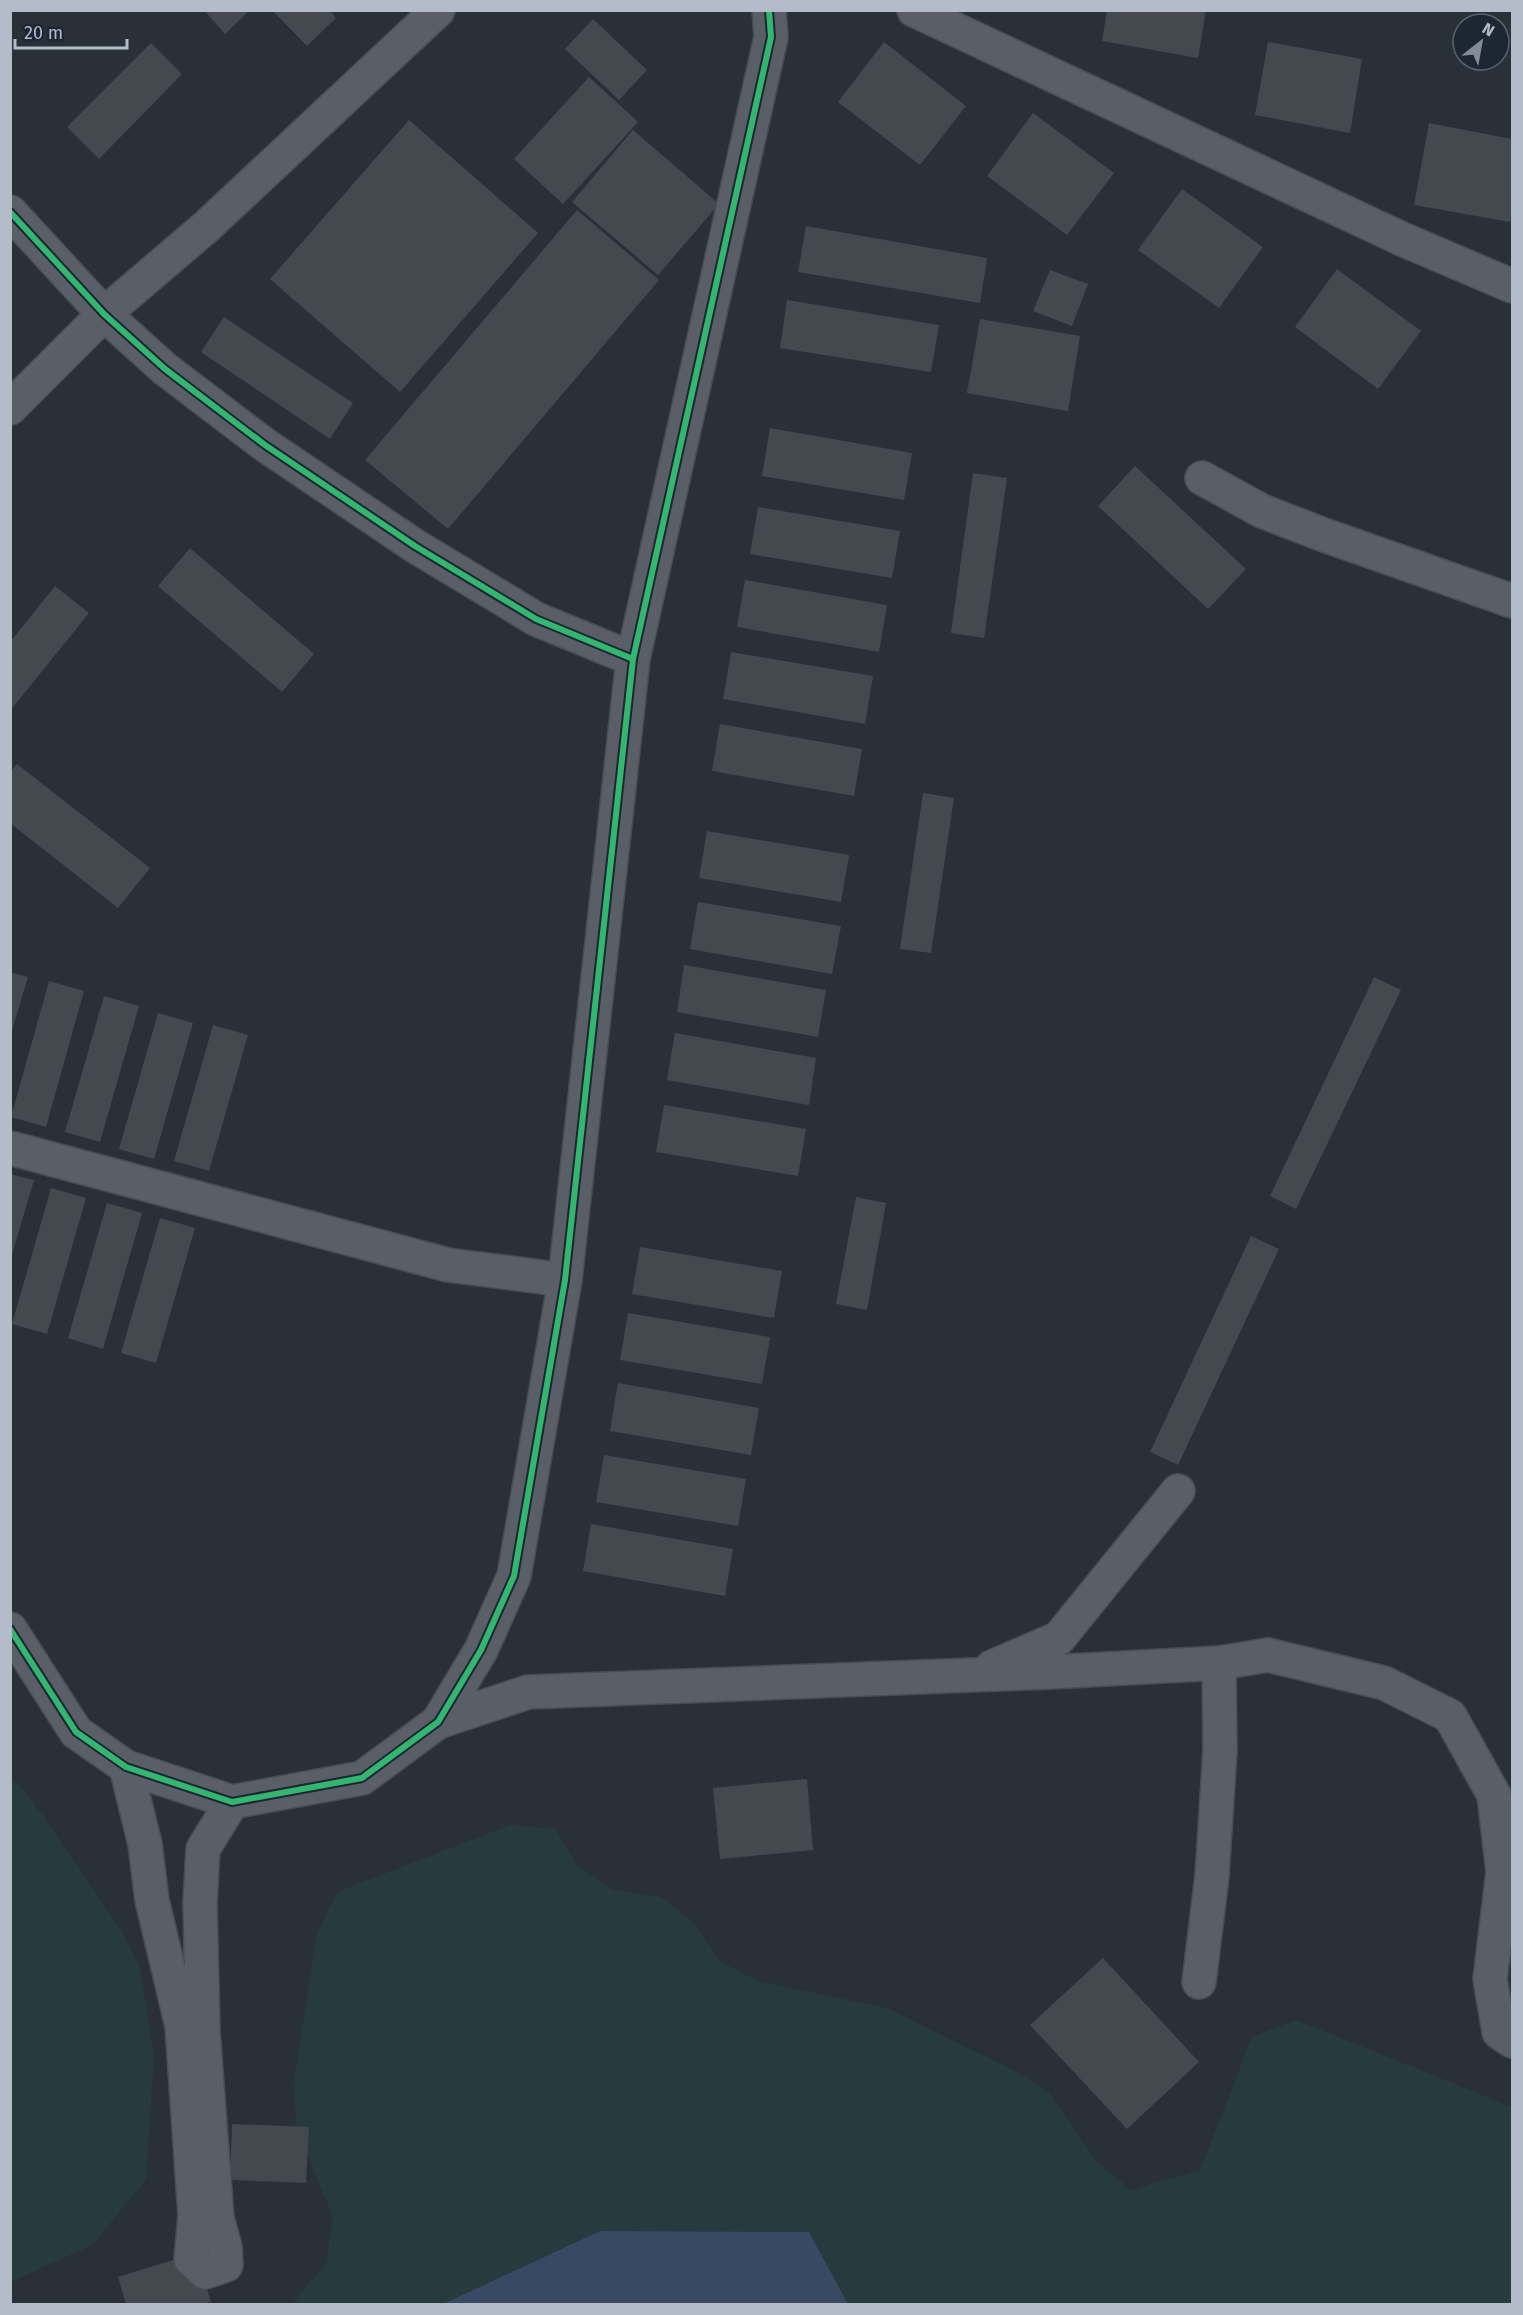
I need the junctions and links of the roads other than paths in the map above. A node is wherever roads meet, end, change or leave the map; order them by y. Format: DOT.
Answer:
graph roads {
  1 [pos="438,10"];
  2 [pos="769,10"];
  3 [pos="914,10"];
  4 [pos="10,212"];
  5 [pos="1512,286"];
  6 [pos="104,314"];
  7 [pos="10,408"];
  8 [pos="1202,478"];
  9 [pos="1512,601"];
  10 [pos="633,659"];
  11 [pos="10,1148"];
  12 [pos="566,1281"];
  13 [pos="1178,1491"];
  14 [pos="10,1629"];
  15 [pos="1220,1663"];
  16 [pos="977,1674"];
  17 [pos="438,1722"];
  18 [pos="126,1767"];
  19 [pos="232,1802"];
  20 [pos="1199,1982"];
  21 [pos="1512,2041"];
  1 -- 6 [label="street"];
  2 -- 10 [label="street"];
  3 -- 5 [label="street"];
  4 -- 6 [label="street"];
  6 -- 7 [label="street"];
  6 -- 10 [label="street"];
  8 -- 9 [label="street"];
  10 -- 12 [label="street"];
  11 -- 12 [label="street"];
  12 -- 17 [label="street"];
  13 -- 16 [label="street"];
  14 -- 18 [label="street"];
  15 -- 16 [label="street"];
  15 -- 20 [label="street"];
  15 -- 21 [label="street"];
  16 -- 17 [label="street"];
  17 -- 19 [label="street"];
  18 -- 19 [label="street"];
  18 -- 19 [label="street"];
}
